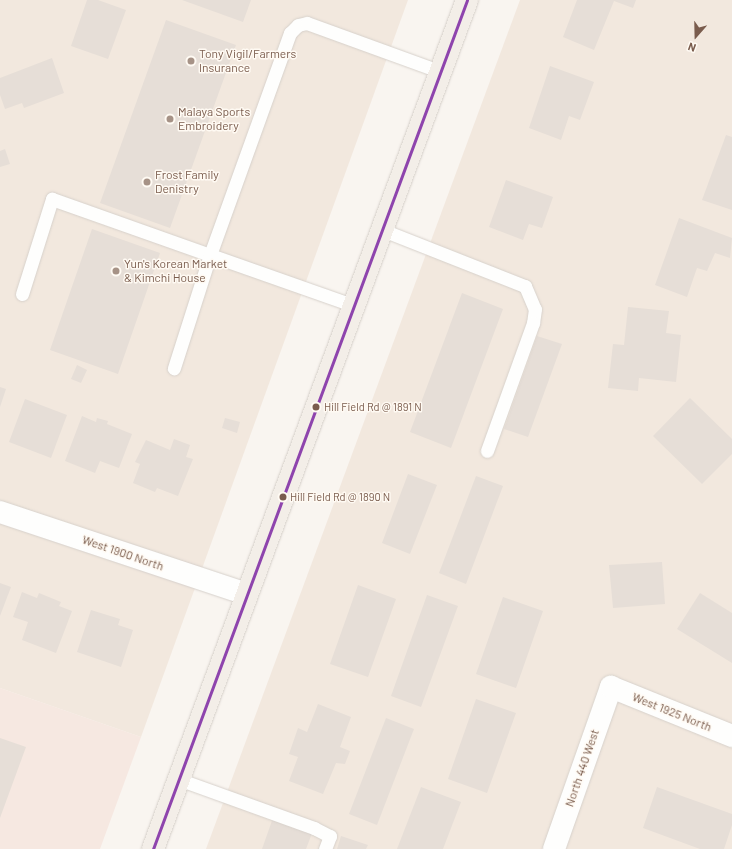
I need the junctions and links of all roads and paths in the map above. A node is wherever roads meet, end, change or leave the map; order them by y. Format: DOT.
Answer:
graph roads {
  1 [pos="467,0"];
  2 [pos="439,71"];
  3 [pos="380,229"];
  4 [pos="210,255"];
  5 [pos="22,294"];
  6 [pos="355,306"];
  7 [pos="174,368"];
  8 [pos="487,451"];
  9 [pos="0,512"];
  10 [pos="247,594"];
  11 [pos="611,687"];
  12 [pos="732,736"];
  13 [pos="178,779"];
  14 [pos="153,849"];
  15 [pos="325,849"];
  16 [pos="554,849"];
  1 -- 2 [label="main road"];
  2 -- 3 [label="main road"];
  2 -- 4 [label="lane"];
  3 -- 6 [label="main road"];
  3 -- 8 [label="lane"];
  4 -- 5 [label="lane"];
  4 -- 6 [label="lane"];
  4 -- 7 [label="lane"];
  6 -- 10 [label="main road"];
  9 -- 10 [label="street, West 1900 North"];
  10 -- 13 [label="main road"];
  11 -- 12 [label="street, West 1925 North"];
  11 -- 16 [label="street, North 440 West"];
  13 -- 14 [label="main road"];
  13 -- 15 [label="lane"];
}
